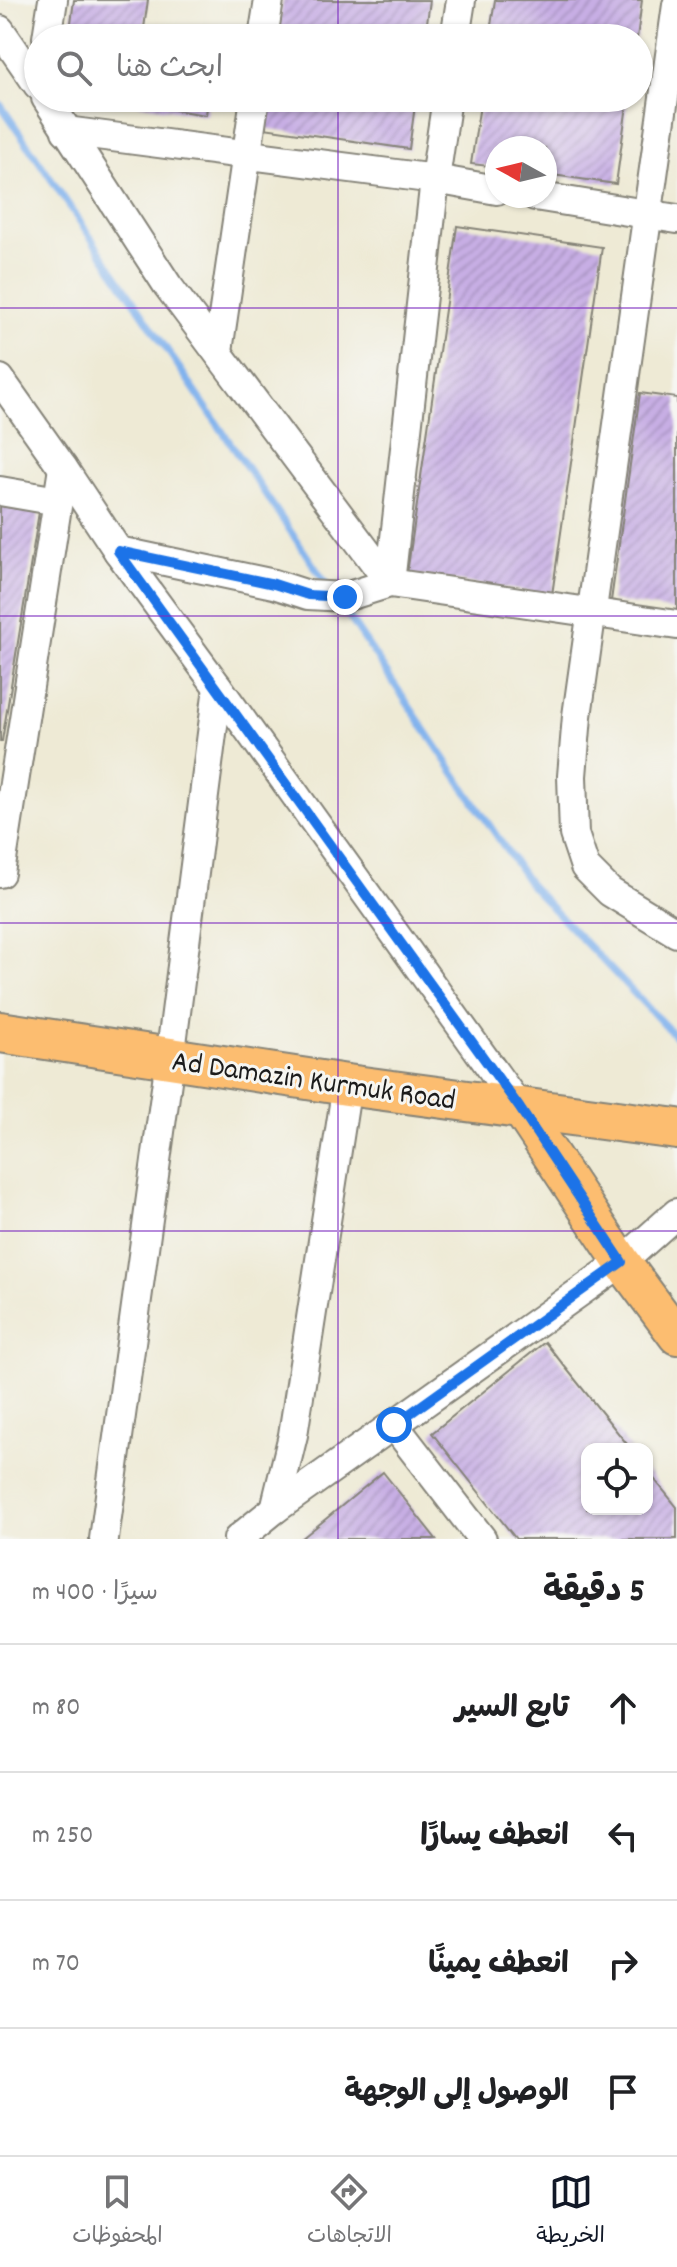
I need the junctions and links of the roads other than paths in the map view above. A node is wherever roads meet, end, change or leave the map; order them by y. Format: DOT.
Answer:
graph roads {
  1 [pos="53,0"];
  2 [pos="269,0"];
  3 [pos="461,0"];
  4 [pos="677,5"];
  5 [pos="49,24"];
  6 [pos="265,24"];
  7 [pos="457,24"];
  8 [pos="0,30"];
  9 [pos="24,65"];
  10 [pos="54,112"];
  11 [pos="253,112"];
  12 [pos="445,112"];
  13 [pos="66,131"];
  14 [pos="247,154"];
  15 [pos="435,179"];
  16 [pos="485,188"];
  17 [pos="557,200"];
  18 [pos="647,215"];
  19 [pos="677,219"];
  20 [pos="218,351"];
  21 [pos="0,379"];
  22 [pos="63,468"];
  23 [pos="0,491"];
  24 [pos="58,501"];
  25 [pos="118,551"];
  26 [pos="390,583"];
  27 [pos="591,614"];
  28 [pos="677,625"];
  29 [pos="218,687"];
  30 [pos="0,873"];
  31 [pos="677,933"];
  32 [pos="0,1032"];
  33 [pos="170,1059"];
  34 [pos="347,1085"];
  35 [pos="519,1107"];
  36 [pos="677,1129"];
  37 [pos="677,1213"];
  38 [pos="622,1262"];
  39 [pos="677,1336"];
  40 [pos="394,1425"];
  41 [pos="275,1509"];
  42 [pos="104,1539"];
  43 [pos="238,1539"];
  44 [pos="482,1539"];
  1 -- 5 [label="street"];
  2 -- 6 [label="street"];
  3 -- 7 [label="street"];
  4 -- 18 [label="street"];
  8 -- 9 [label="street"];
  10 -- 13 [label="street"];
  11 -- 14 [label="street"];
  12 -- 15 [label="street"];
  13 -- 14 [label="street"];
  13 -- 20 [label="street"];
  14 -- 15 [label="street"];
  14 -- 20 [label="street"];
  15 -- 16 [label="street"];
  15 -- 26 [label="street"];
  17 -- 18 [label="street"];
  18 -- 19 [label="street"];
  18 -- 27 [label="street"];
  20 -- 26 [label="street"];
  21 -- 22 [label="street"];
  22 -- 24 [label="street"];
  22 -- 25 [label="street"];
  23 -- 24 [label="street"];
  24 -- 30 [label="street"];
  25 -- 26 [label="street"];
  25 -- 29 [label="street"];
  26 -- 27 [label="street"];
  27 -- 28 [label="street"];
  27 -- 31 [label="street"];
  29 -- 33 [label="street"];
  29 -- 35 [label="street"];
  32 -- 33 [label="highway, Ad Damazin Kurmuk Road"];
  33 -- 34 [label="highway, Ad Damazin Kurmuk Road"];
  33 -- 42 [label="street"];
  34 -- 35 [label="highway, Ad Damazin Kurmuk Road"];
  34 -- 41 [label="street"];
  35 -- 36 [label="highway, Ad Damazin Kurmuk Road"];
  35 -- 38 [label="main road"];
  37 -- 38 [label="street"];
  38 -- 39 [label="main road"];
  38 -- 40 [label="street"];
  40 -- 41 [label="street"];
  40 -- 44 [label="street"];
  41 -- 43 [label="street"];
}
